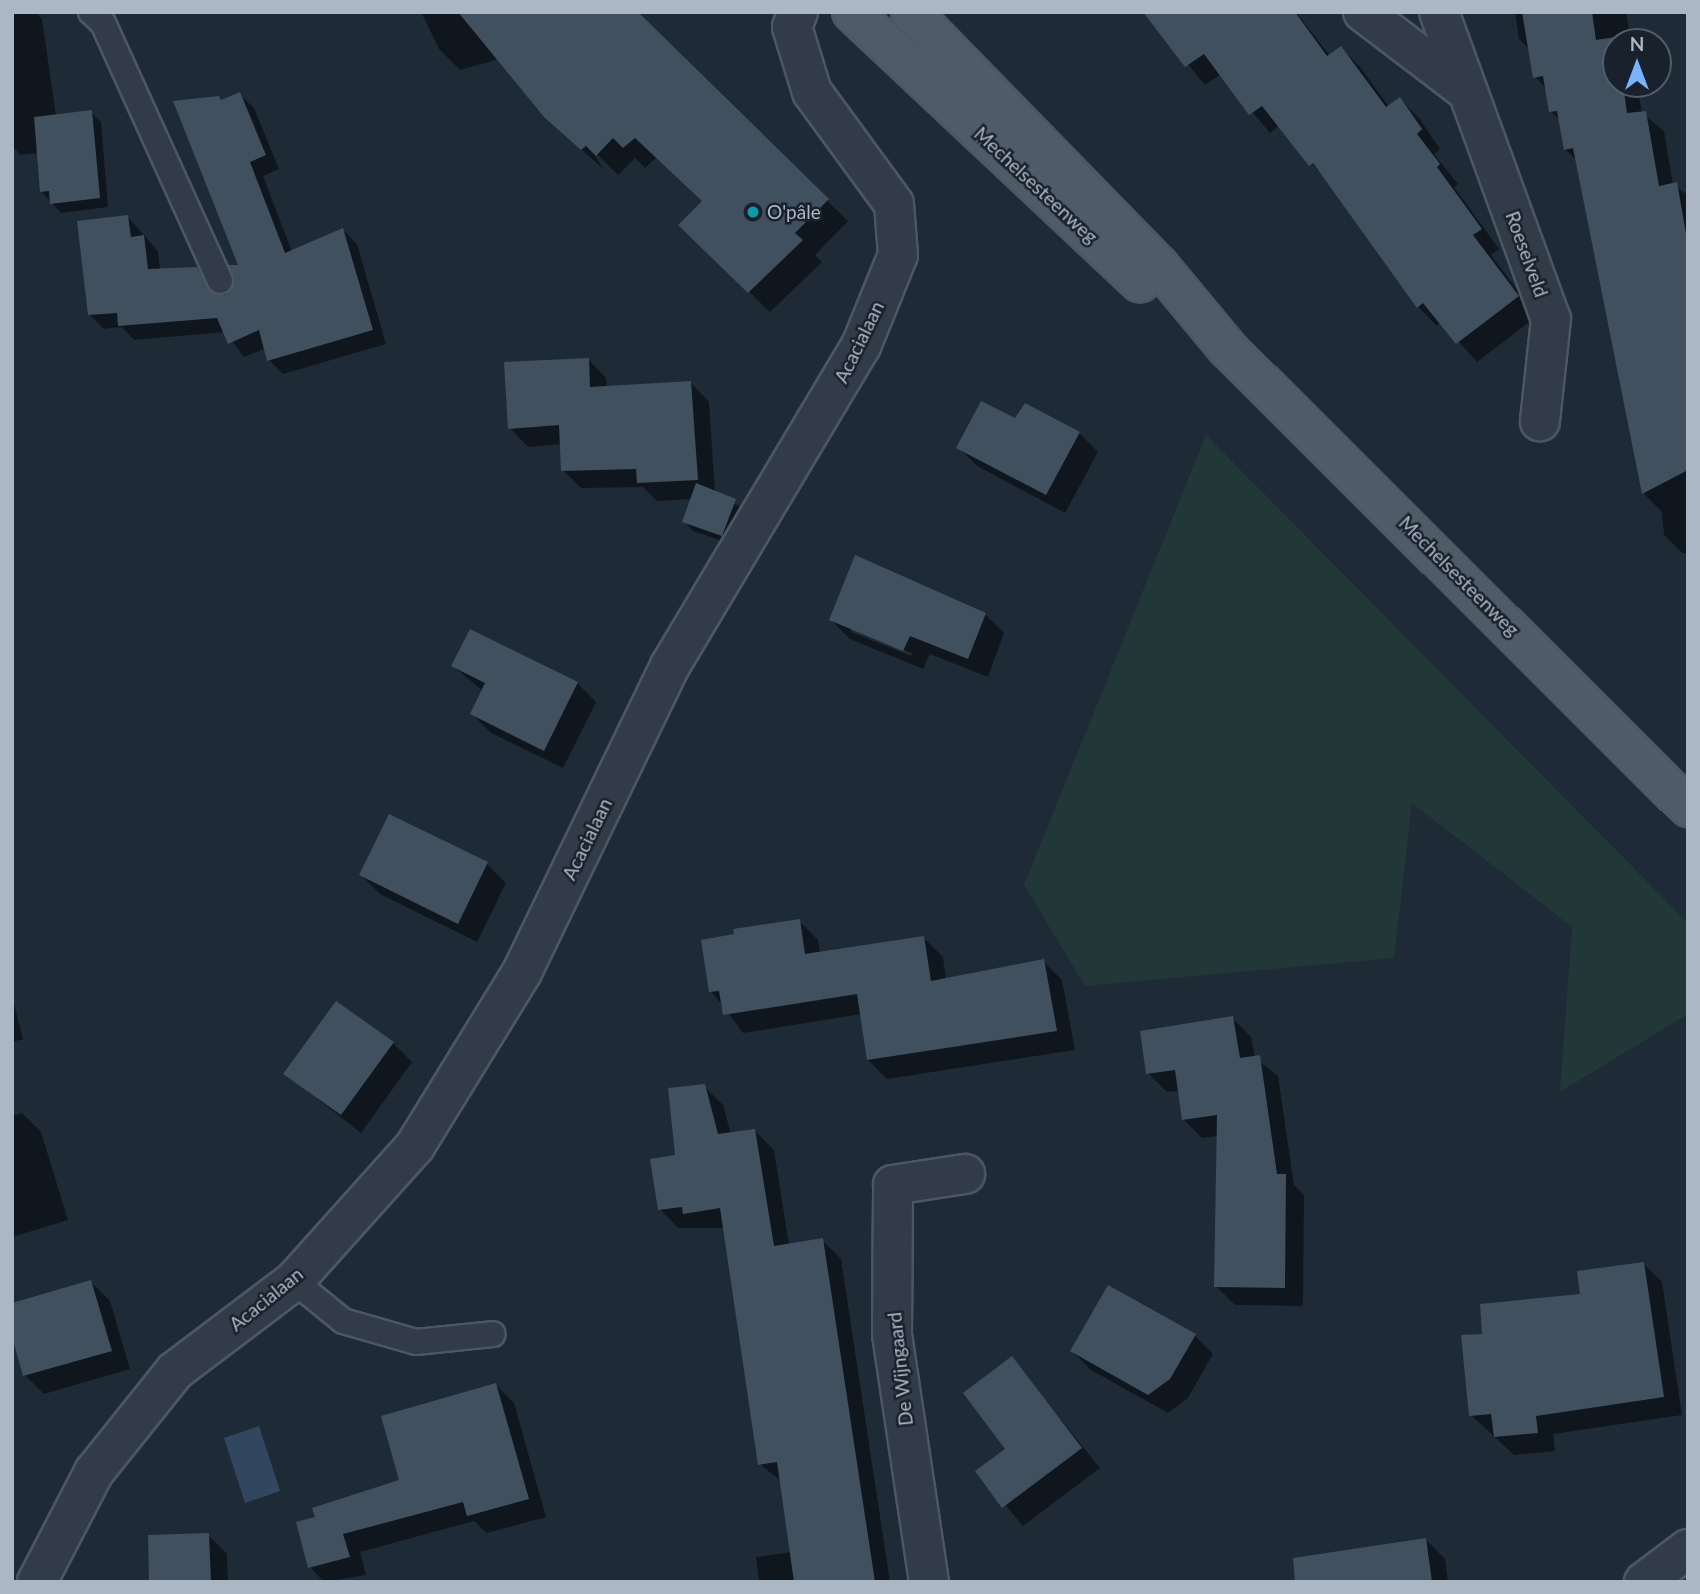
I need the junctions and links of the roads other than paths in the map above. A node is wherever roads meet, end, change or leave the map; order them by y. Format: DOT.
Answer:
graph roads {
  1 [pos="91,12"];
  2 [pos="798,12"];
  3 [pos="852,12"];
  4 [pos="911,12"];
  5 [pos="1363,12"];
  6 [pos="1439,12"];
  7 [pos="1468,92"];
  8 [pos="220,281"];
  9 [pos="1228,349"];
  10 [pos="1540,421"];
  11 [pos="1688,807"];
  12 [pos="965,1174"];
  13 [pos="294,1281"];
  14 [pos="493,1334"];
  15 [pos="1688,1549"];
  16 [pos="37,1582"];
  17 [pos="929,1582"];
  18 [pos="1644,1582"];
  1 -- 8 [label="lane"];
  2 -- 13 [label="street, Acacialaan"];
  3 -- 9 [label="main road, Mechelsesteenweg"];
  4 -- 9 [label="main road, Mechelsesteenweg"];
  5 -- 7 [label="street"];
  6 -- 7 [label="street, Roeselveld"];
  7 -- 10 [label="street, Roeselveld"];
  9 -- 11 [label="main road, Mechelsesteenweg"];
  12 -- 17 [label="street, De Wijngaard"];
  13 -- 14 [label="lane"];
  13 -- 16 [label="street, Acacialaan"];
  15 -- 18 [label="street"];
}
